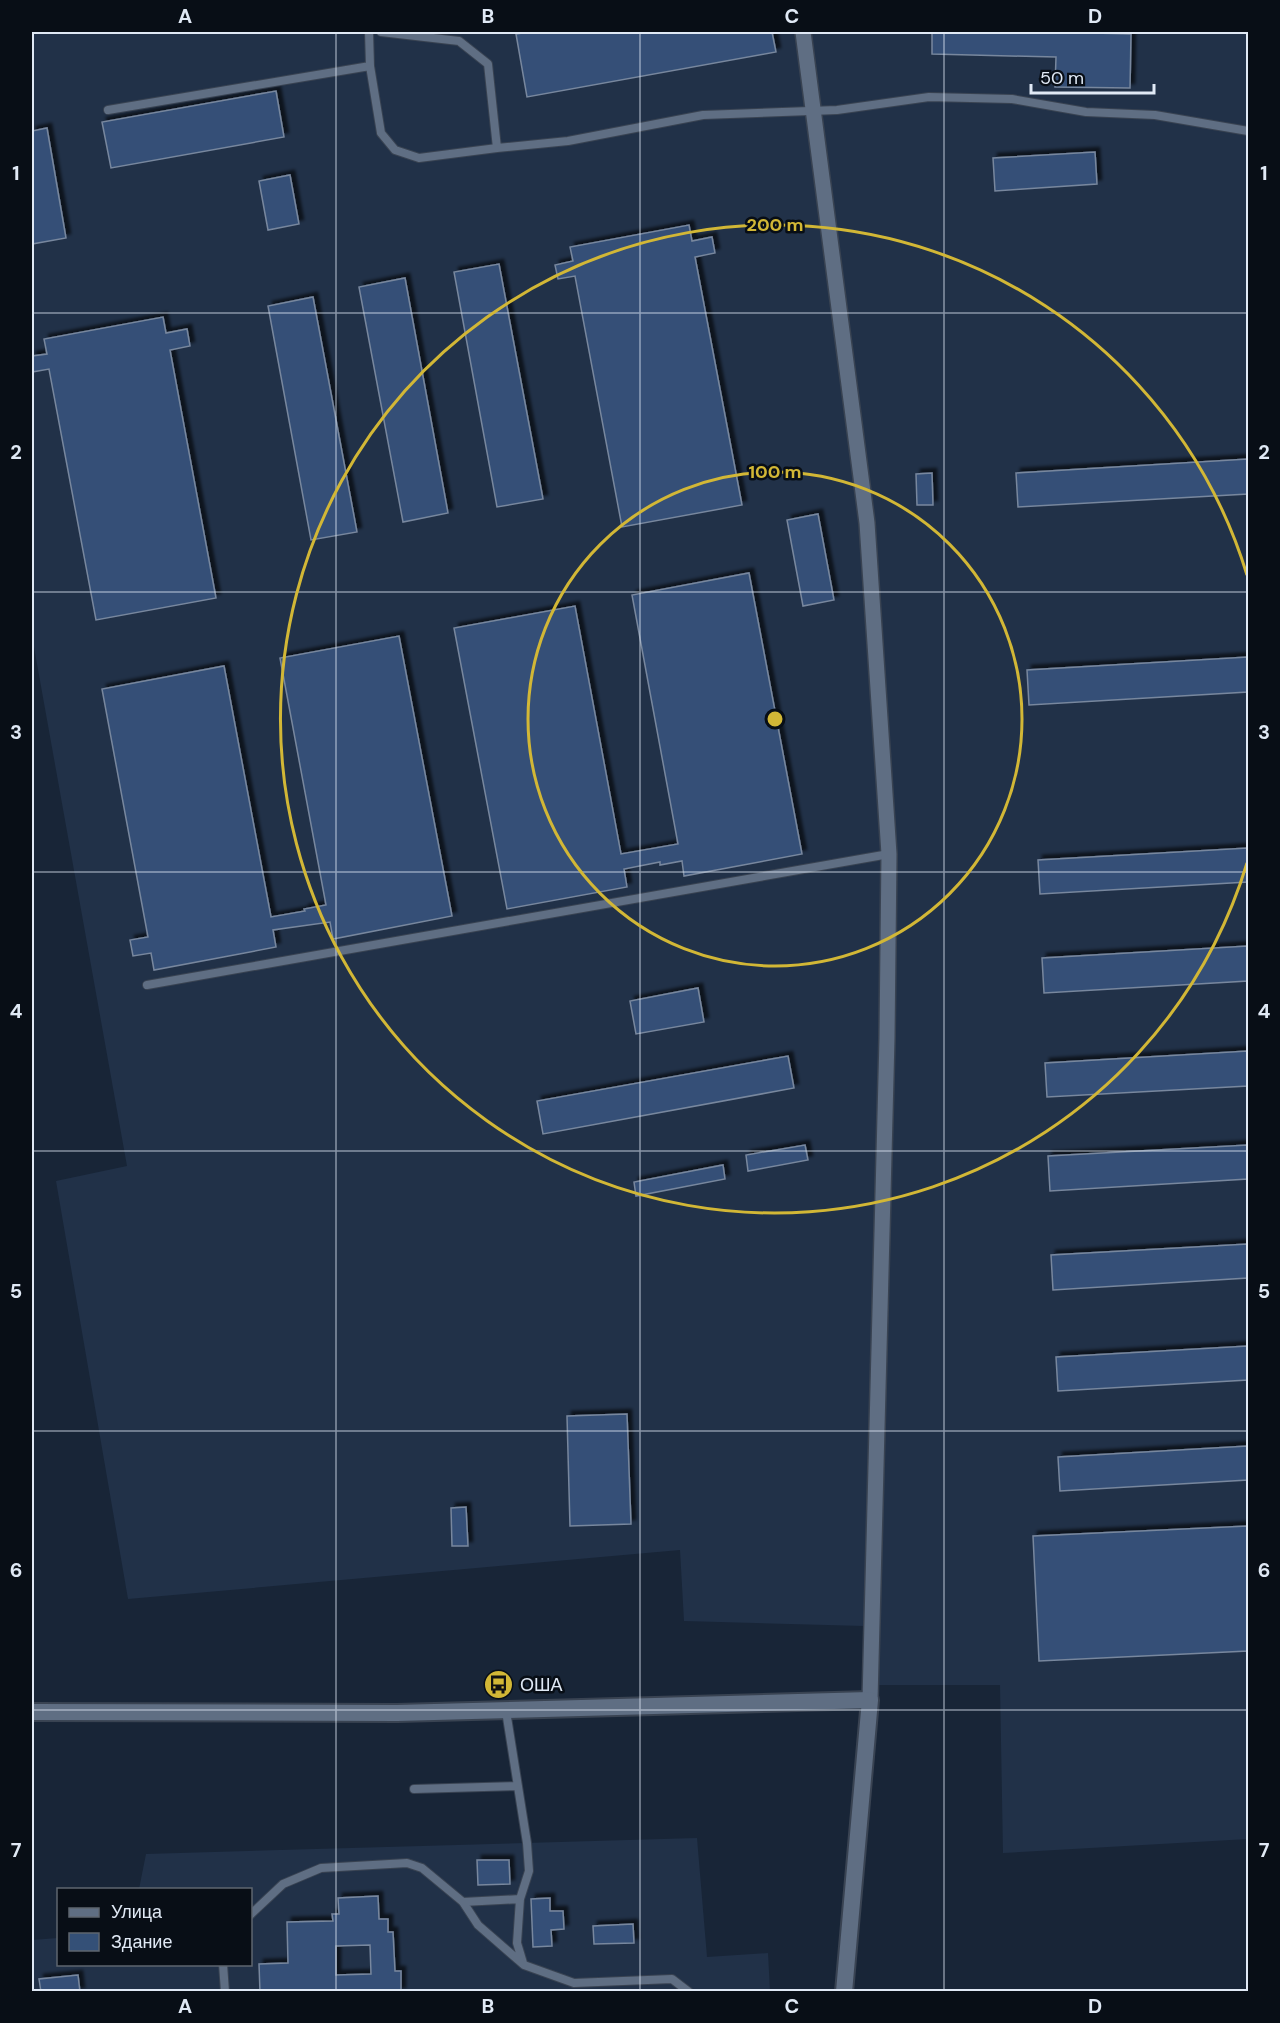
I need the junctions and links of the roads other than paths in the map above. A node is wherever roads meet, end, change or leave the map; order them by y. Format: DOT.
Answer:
graph roads {
  1 [pos="369,32"];
  2 [pos="381,32"];
  3 [pos="803,32"];
  4 [pos="370,66"];
  5 [pos="108,110"];
  6 [pos="814,111"];
  7 [pos="1248,130"];
  8 [pos="497,148"];
  9 [pos="889,854"];
  10 [pos="147,986"];
  11 [pos="870,1700"];
  12 [pos="506,1711"];
  13 [pos="32,1712"];
  14 [pos="518,1786"];
  15 [pos="414,1789"];
  16 [pos="520,1899"];
  17 [pos="464,1902"];
  18 [pos="252,1913"];
  19 [pos="524,1965"];
  20 [pos="223,1966"];
  21 [pos="225,1992"];
  22 [pos="689,1992"];
  23 [pos="844,1992"];
  1 -- 4 [label="lane"];
  2 -- 8 [label="lane"];
  3 -- 6 [label="street"];
  4 -- 5 [label="lane"];
  4 -- 8 [label="lane"];
  6 -- 7 [label="lane"];
  6 -- 8 [label="lane"];
  6 -- 9 [label="street"];
  9 -- 10 [label="lane"];
  9 -- 11 [label="street"];
  11 -- 12 [label="street"];
  11 -- 23 [label="street"];
  12 -- 13 [label="street"];
  12 -- 14 [label="lane"];
  14 -- 15 [label="lane"];
  14 -- 16 [label="lane"];
  16 -- 17 [label="lane"];
  16 -- 19 [label="lane"];
  17 -- 18 [label="lane"];
  17 -- 19 [label="lane"];
  19 -- 22 [label="lane"];
  20 -- 21 [label="lane"];
}
